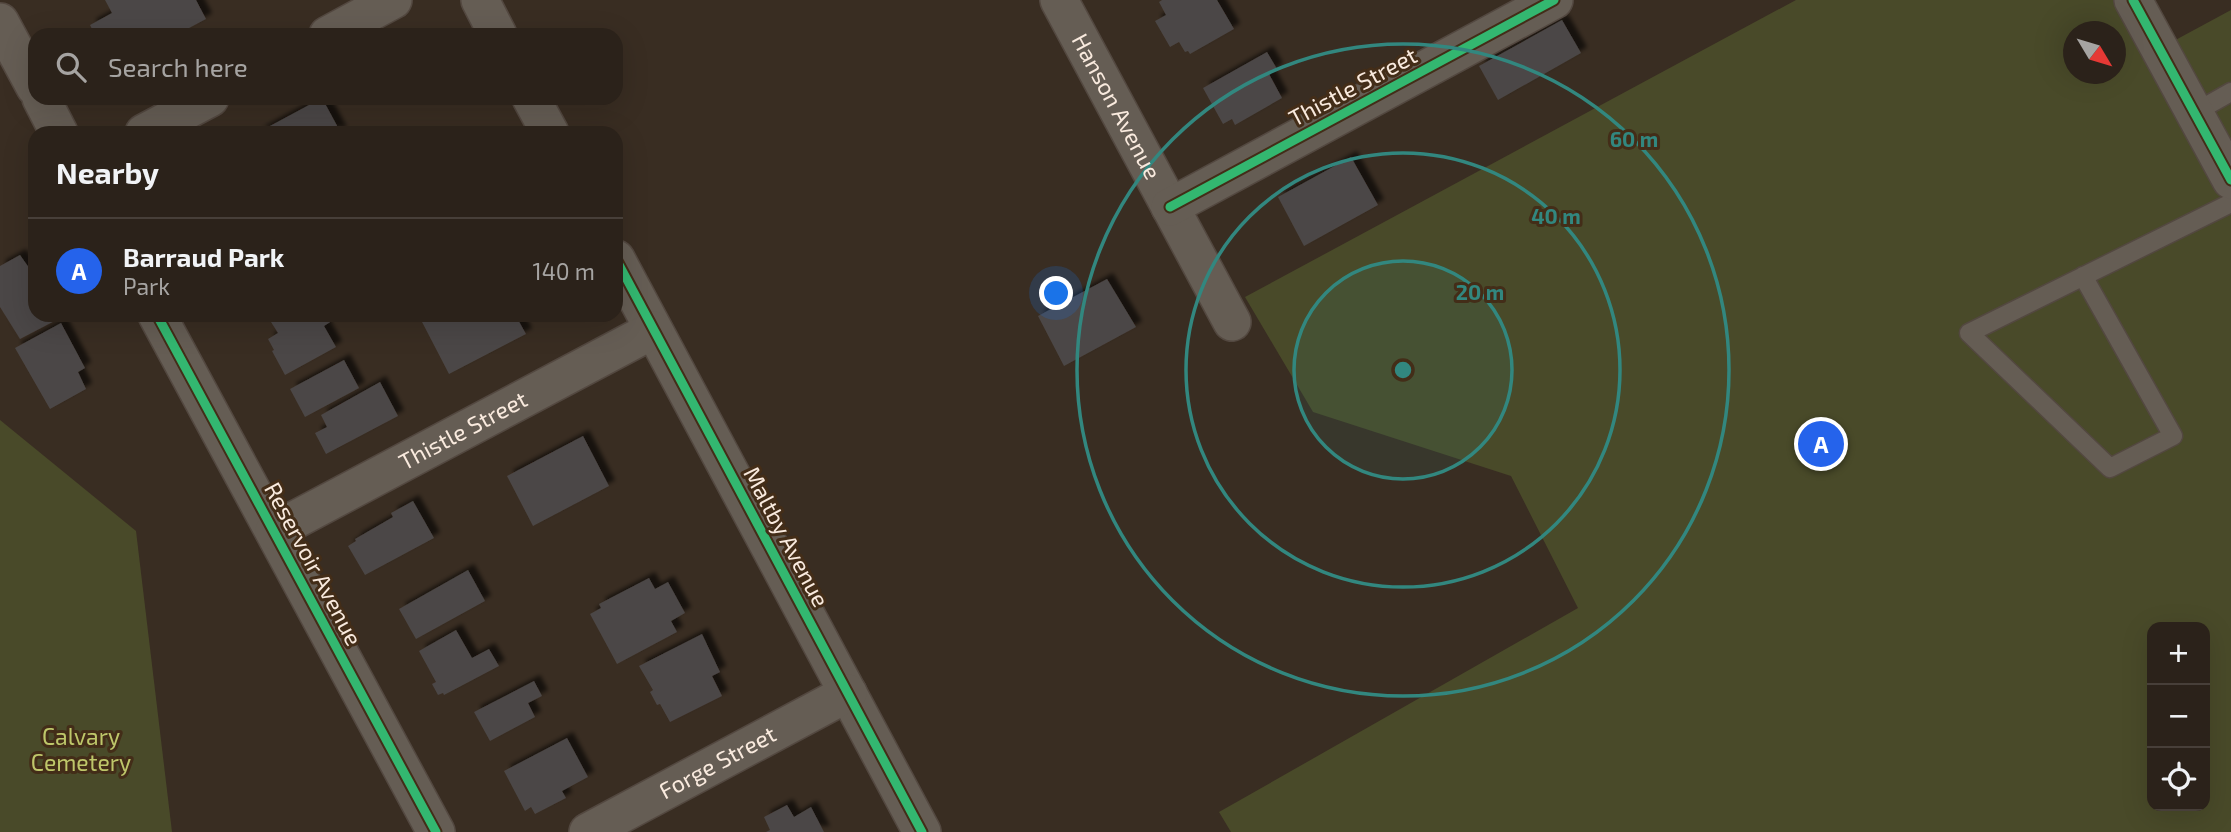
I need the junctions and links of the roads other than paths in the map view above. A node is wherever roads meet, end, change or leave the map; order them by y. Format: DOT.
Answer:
graph roads {
  1 [pos="393,0"];
  2 [pos="480,0"];
  3 [pos="1059,0"];
  4 [pos="1554,0"];
  5 [pos="2133,0"];
  6 [pos="0,22"];
  7 [pos="341,28"];
  8 [pos="494,28"];
  9 [pos="28,74"];
  10 [pos="2231,92"];
  11 [pos="45,105"];
  12 [pos="197,105"];
  13 [pos="535,105"];
  14 [pos="2194,113"];
  15 [pos="56,126"];
  16 [pos="157,126"];
  17 [pos="546,126"];
  18 [pos="2231,180"];
  19 [pos="2231,203"];
  20 [pos="1170,207"];
  21 [pos="623,272"];
  22 [pos="2083,276"];
  23 [pos="161,322"];
  24 [pos="1232,323"];
  25 [pos="653,330"];
  26 [pos="274,531"];
  27 [pos="848,693"];
  28 [pos="436,832"];
  29 [pos="588,832"];
  30 [pos="922,832"];
  1 -- 7 [label="street"];
  2 -- 8 [label="street"];
  3 -- 20 [label="street, Hanson Avenue"];
  4 -- 20 [label="street, Thistle Street"];
  5 -- 14 [label="street"];
  6 -- 9 [label="street"];
  10 -- 14 [label="lane"];
  11 -- 15 [label="street"];
  12 -- 16 [label="street"];
  13 -- 17 [label="street"];
  14 -- 18 [label="street"];
  19 -- 22 [label="lane"];
  20 -- 24 [label="street, Hanson Avenue"];
  21 -- 25 [label="street, Maltby Avenue"];
  22 -- 22 [label="lane"];
  23 -- 26 [label="street, Reservoir Avenue"];
  25 -- 26 [label="street, Thistle Street"];
  25 -- 27 [label="street, Maltby Avenue"];
  26 -- 28 [label="street, Reservoir Avenue"];
  27 -- 29 [label="street, Forge Street"];
  27 -- 30 [label="street, Maltby Avenue"];
}
